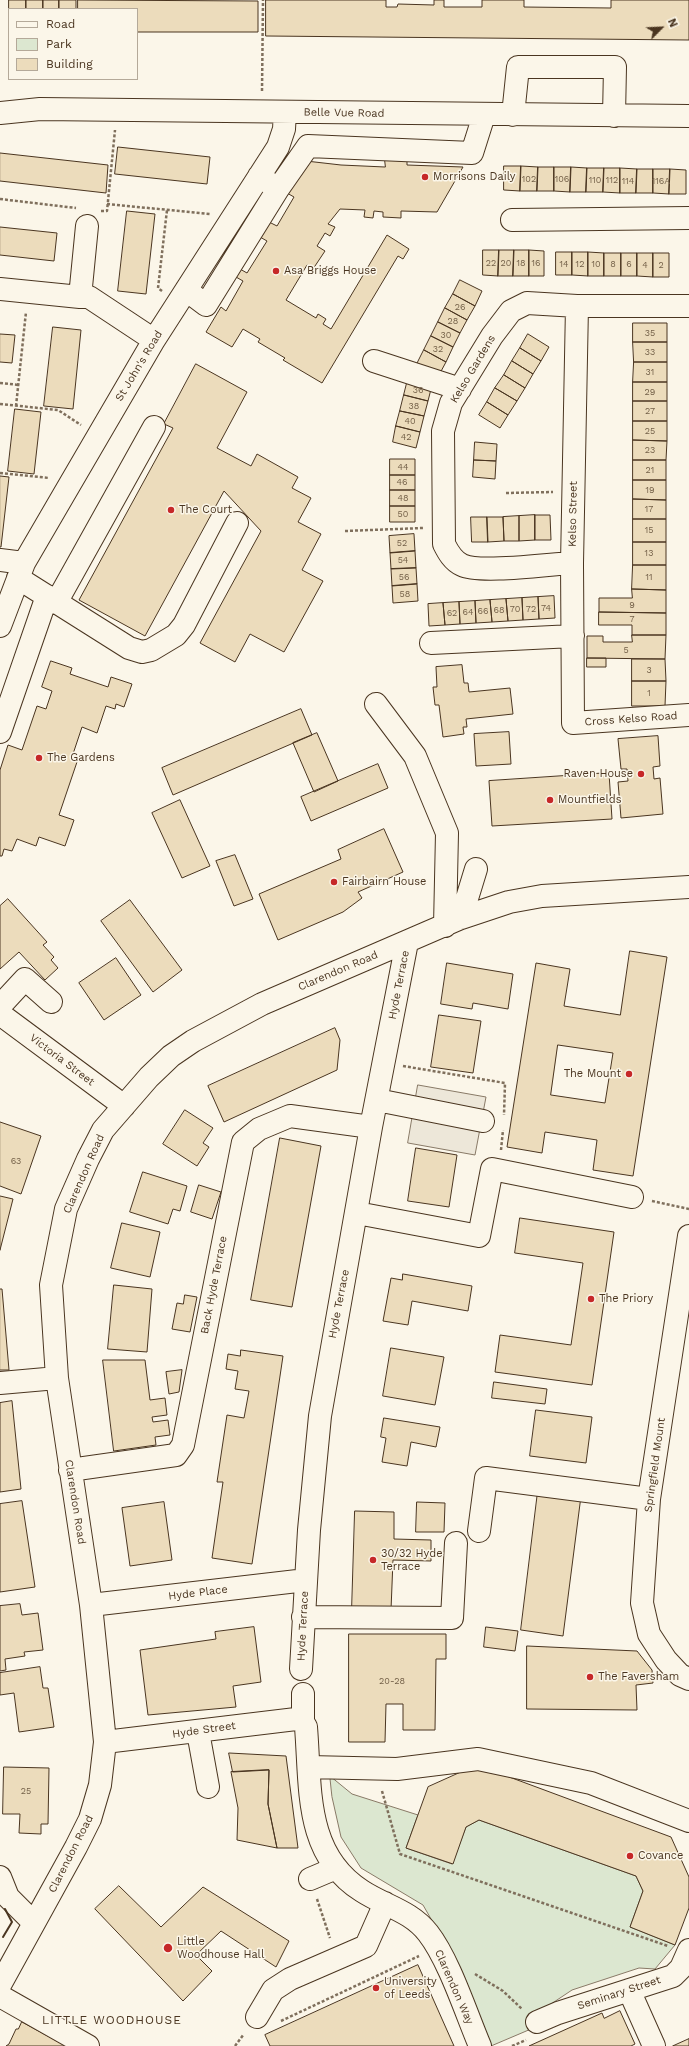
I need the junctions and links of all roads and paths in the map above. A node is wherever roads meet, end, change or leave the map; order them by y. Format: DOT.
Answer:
graph roads {
  1 [pos="263,0"];
  2 [pos="117,110"];
  3 [pos="262,112"];
  4 [pos="285,112"];
  5 [pos="0,113"];
  6 [pos="484,115"];
  7 [pos="513,115"];
  8 [pos="614,116"];
  9 [pos="689,116"];
  10 [pos="259,176"];
  11 [pos="278,189"];
  12 [pos="0,200"];
  13 [pos="107,204"];
  14 [pos="167,210"];
  15 [pos="88,215"];
  16 [pos="234,216"];
  17 [pos="689,218"];
  18 [pos="512,220"];
  19 [pos="0,289"];
  20 [pos="28,292"];
  21 [pos="182,295"];
  22 [pos="80,298"];
  23 [pos="577,306"];
  24 [pos="689,306"];
  25 [pos="154,340"];
  26 [pos="374,361"];
  27 [pos="0,383"];
  28 [pos="19,385"];
  29 [pos="460,389"];
  30 [pos="0,404"];
  31 [pos="16,406"];
  32 [pos="154,427"];
  33 [pos="97,436"];
  34 [pos="0,473"];
  35 [pos="71,481"];
  36 [pos="574,492"];
  37 [pos="506,493"];
  38 [pos="237,523"];
  39 [pos="443,527"];
  40 [pos="345,531"];
  41 [pos="0,560"];
  42 [pos="572,563"];
  43 [pos="21,571"];
  44 [pos="52,600"];
  45 [pos="0,626"];
  46 [pos="573,636"];
  47 [pos="431,643"];
  48 [pos="376,704"];
  49 [pos="689,715"];
  50 [pos="574,723"];
  51 [pos="0,732"];
  52 [pos="476,869"];
  53 [pos="689,886"];
  54 [pos="453,922"];
  55 [pos="407,942"];
  56 [pos="51,1002"];
  57 [pos="0,1006"];
  58 [pos="0,1014"];
  59 [pos="384,1063"];
  60 [pos="377,1100"];
  61 [pos="124,1106"];
  62 [pos="497,1122"];
  63 [pos="371,1127"];
  64 [pos="503,1143"];
  65 [pos="632,1197"];
  66 [pos="689,1209"];
  67 [pos="356,1213"];
  68 [pos="689,1236"];
  69 [pos="57,1378"];
  70 [pos="0,1383"];
  71 [pos="70,1470"];
  72 [pos="648,1499"];
  73 [pos="479,1531"];
  74 [pos="456,1543"];
  75 [pos="306,1580"];
  76 [pos="91,1605"];
  77 [pos="304,1617"];
  78 [pos="300,1669"];
  79 [pos="689,1679"];
  80 [pos="303,1694"];
  81 [pos="303,1722"];
  82 [pos="198,1732"];
  83 [pos="105,1742"];
  84 [pos="309,1767"];
  85 [pos="375,1769"];
  86 [pos="208,1787"];
  87 [pos="689,1821"];
  88 [pos="336,1868"];
  89 [pos="0,1877"];
  90 [pos="310,1880"];
  91 [pos="385,1903"];
  92 [pos="34,1923"];
  93 [pos="688,1951"];
  94 [pos="420,1956"];
  95 [pos="337,1960"];
  96 [pos="473,1973"];
  97 [pos="0,1985"];
  98 [pos="629,1990"];
  99 [pos="0,1996"];
  100 [pos="257,2017"];
  101 [pos="532,2031"];
  102 [pos="88,2046"];
  103 [pos="235,2046"];
  104 [pos="480,2046"];
  105 [pos="512,2046"];
  106 [pos="654,2046"];
  1 -- 3 [label="path"];
  2 -- 3 [label="street, Belle Vue Road"];
  2 -- 5 [label="street, Belle Vue Road"];
  2 -- 13 [label="path"];
  3 -- 4 [label="street, Belle Vue Road"];
  4 -- 6 [label="street, Belle Vue Road"];
  4 -- 10 [label="street, St John's Road"];
  6 -- 7 [label="street, Belle Vue Road"];
  6 -- 11 [label="street"];
  7 -- 8 [label="street, Belle Vue Road"];
  7 -- 8 [label="street"];
  8 -- 9 [label="street, Belle Vue Road"];
  10 -- 11 [label="street"];
  10 -- 16 [label="street, St John's Road"];
  11 -- 21 [label="street"];
  12 -- 15 [label="path"];
  13 -- 14 [label="path"];
  13 -- 15 [label="path"];
  14 -- 16 [label="path"];
  14 -- 21 [label="path"];
  15 -- 22 [label="street"];
  16 -- 21 [label="street, St John's Road"];
  17 -- 18 [label="street"];
  19 -- 20 [label="street"];
  20 -- 22 [label="street"];
  20 -- 28 [label="path"];
  21 -- 25 [label="street, St John's Road"];
  22 -- 25 [label="street"];
  23 -- 24 [label="street, Kelso Gardens"];
  23 -- 29 [label="street, Kelso Gardens"];
  23 -- 36 [label="street, Kelso Street"];
  25 -- 33 [label="street, St John's Road"];
  26 -- 29 [label="street"];
  27 -- 28 [label="path"];
  28 -- 31 [label="path"];
  29 -- 39 [label="street, Kelso Gardens"];
  30 -- 31 [label="path"];
  31 -- 33 [label="path"];
  32 -- 44 [label="street"];
  33 -- 35 [label="street, St John's Road"];
  34 -- 35 [label="path"];
  35 -- 43 [label="street, St John's Road"];
  36 -- 37 [label="path"];
  36 -- 42 [label="street, Kelso Street"];
  38 -- 44 [label="street"];
  39 -- 40 [label="path"];
  39 -- 42 [label="street, Kelso Gardens"];
  41 -- 43 [label="street"];
  42 -- 46 [label="street, Kelso Street"];
  43 -- 44 [label="street"];
  43 -- 45 [label="street, St John's Road"];
  44 -- 51 [label="street"];
  46 -- 47 [label="street"];
  46 -- 50 [label="street, Kelso Street"];
  48 -- 54 [label="street"];
  49 -- 50 [label="street, Cross Kelso Road"];
  52 -- 54 [label="street"];
  53 -- 54 [label="street, Clarendon Road"];
  54 -- 55 [label="street, Clarendon Road"];
  55 -- 59 [label="street, Hyde Terrace"];
  55 -- 61 [label="street, Clarendon Road"];
  56 -- 57 [label="street"];
  58 -- 61 [label="street, Victoria Street"];
  59 -- 60 [label="street, Hyde Terrace"];
  59 -- 62 [label="path"];
  60 -- 62 [label="street"];
  60 -- 63 [label="street, Hyde Terrace"];
  61 -- 69 [label="street, Clarendon Road"];
  62 -- 64 [label="path"];
  63 -- 67 [label="street, Hyde Terrace"];
  63 -- 71 [label="street, Back Hyde Terrace"];
  65 -- 66 [label="path"];
  65 -- 67 [label="street"];
  67 -- 75 [label="street, Hyde Terrace"];
  68 -- 72 [label="street, Springfield Mount"];
  69 -- 70 [label="street"];
  69 -- 71 [label="street, Clarendon Road"];
  71 -- 76 [label="street, Clarendon Road"];
  72 -- 73 [label="street"];
  72 -- 79 [label="street, Springfield Mount"];
  74 -- 77 [label="street"];
  75 -- 76 [label="street, Hyde Place"];
  75 -- 77 [label="street, Hyde Terrace"];
  76 -- 83 [label="street, Clarendon Road"];
  77 -- 78 [label="street, Hyde Terrace"];
  80 -- 81 [label="street"];
  81 -- 82 [label="street, Hyde Street"];
  81 -- 84 [label="street"];
  82 -- 83 [label="street, Hyde Street"];
  82 -- 86 [label="street"];
  83 -- 92 [label="street, Clarendon Road"];
  84 -- 85 [label="street"];
  84 -- 88 [label="street"];
  85 -- 87 [label="street"];
  85 -- 93 [label="path"];
  88 -- 90 [label="street"];
  88 -- 91 [label="street"];
  89 -- 92 [label="street"];
  90 -- 95 [label="path"];
  91 -- 95 [label="street"];
  91 -- 104 [label="street, Clarendon Way"];
  92 -- 97 [label="street, Clarendon Road"];
  93 -- 98 [label="street, Seminary Street"];
  94 -- 100 [label="path"];
  95 -- 100 [label="street"];
  96 -- 101 [label="path"];
  98 -- 101 [label="street, Seminary Street"];
  98 -- 106 [label="street"];
  99 -- 102 [label="street"];
  100 -- 103 [label="path"];
  101 -- 105 [label="path"];
}
